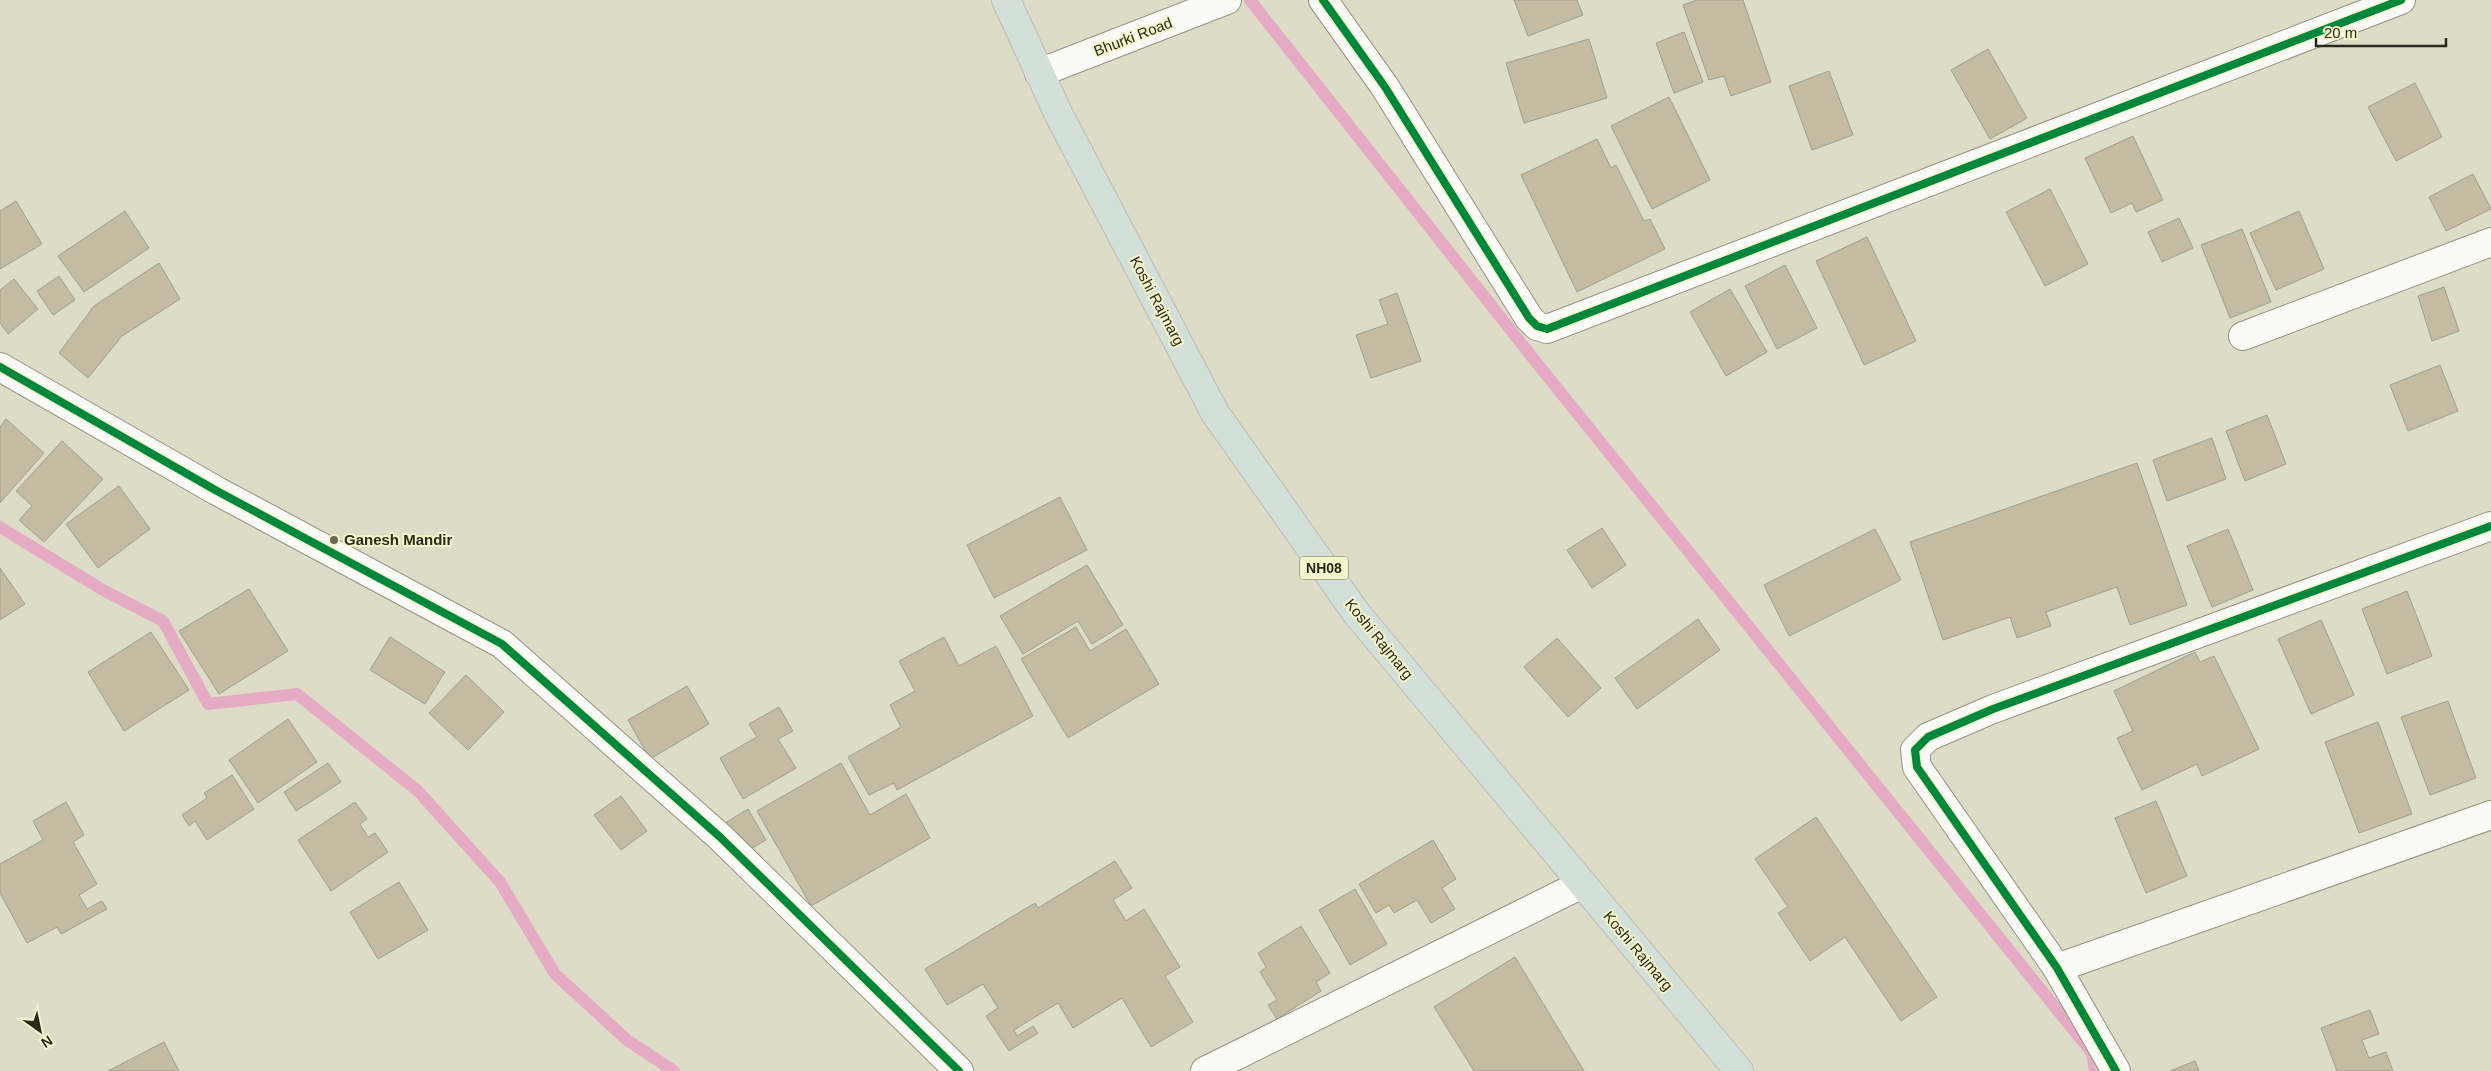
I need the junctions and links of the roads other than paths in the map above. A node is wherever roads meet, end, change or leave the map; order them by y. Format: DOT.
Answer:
graph roads {
  1 [pos="1006,0"];
  2 [pos="1323,0"];
  3 [pos="2401,0"];
  4 [pos="1222,2"];
  5 [pos="1039,73"];
  6 [pos="2491,242"];
  7 [pos="2243,336"];
  8 [pos="0,367"];
  9 [pos="2491,526"];
  10 [pos="2491,815"];
  11 [pos="1582,884"];
  12 [pos="2057,968"];
  13 [pos="959,1071"];
  14 [pos="1205,1071"];
  15 [pos="1738,1071"];
  16 [pos="2116,1071"];
  1 -- 5 [label="main road, Koshi Rajmarg / NH08"];
  2 -- 3 [label="street"];
  4 -- 5 [label="street, Bhurki Road"];
  5 -- 11 [label="main road, Koshi Rajmarg / NH08"];
  6 -- 7 [label="street"];
  8 -- 13 [label="street"];
  9 -- 12 [label="street"];
  10 -- 12 [label="street"];
  11 -- 14 [label="street"];
  11 -- 15 [label="main road, Koshi Rajmarg / NH08"];
  12 -- 16 [label="street"];
}
